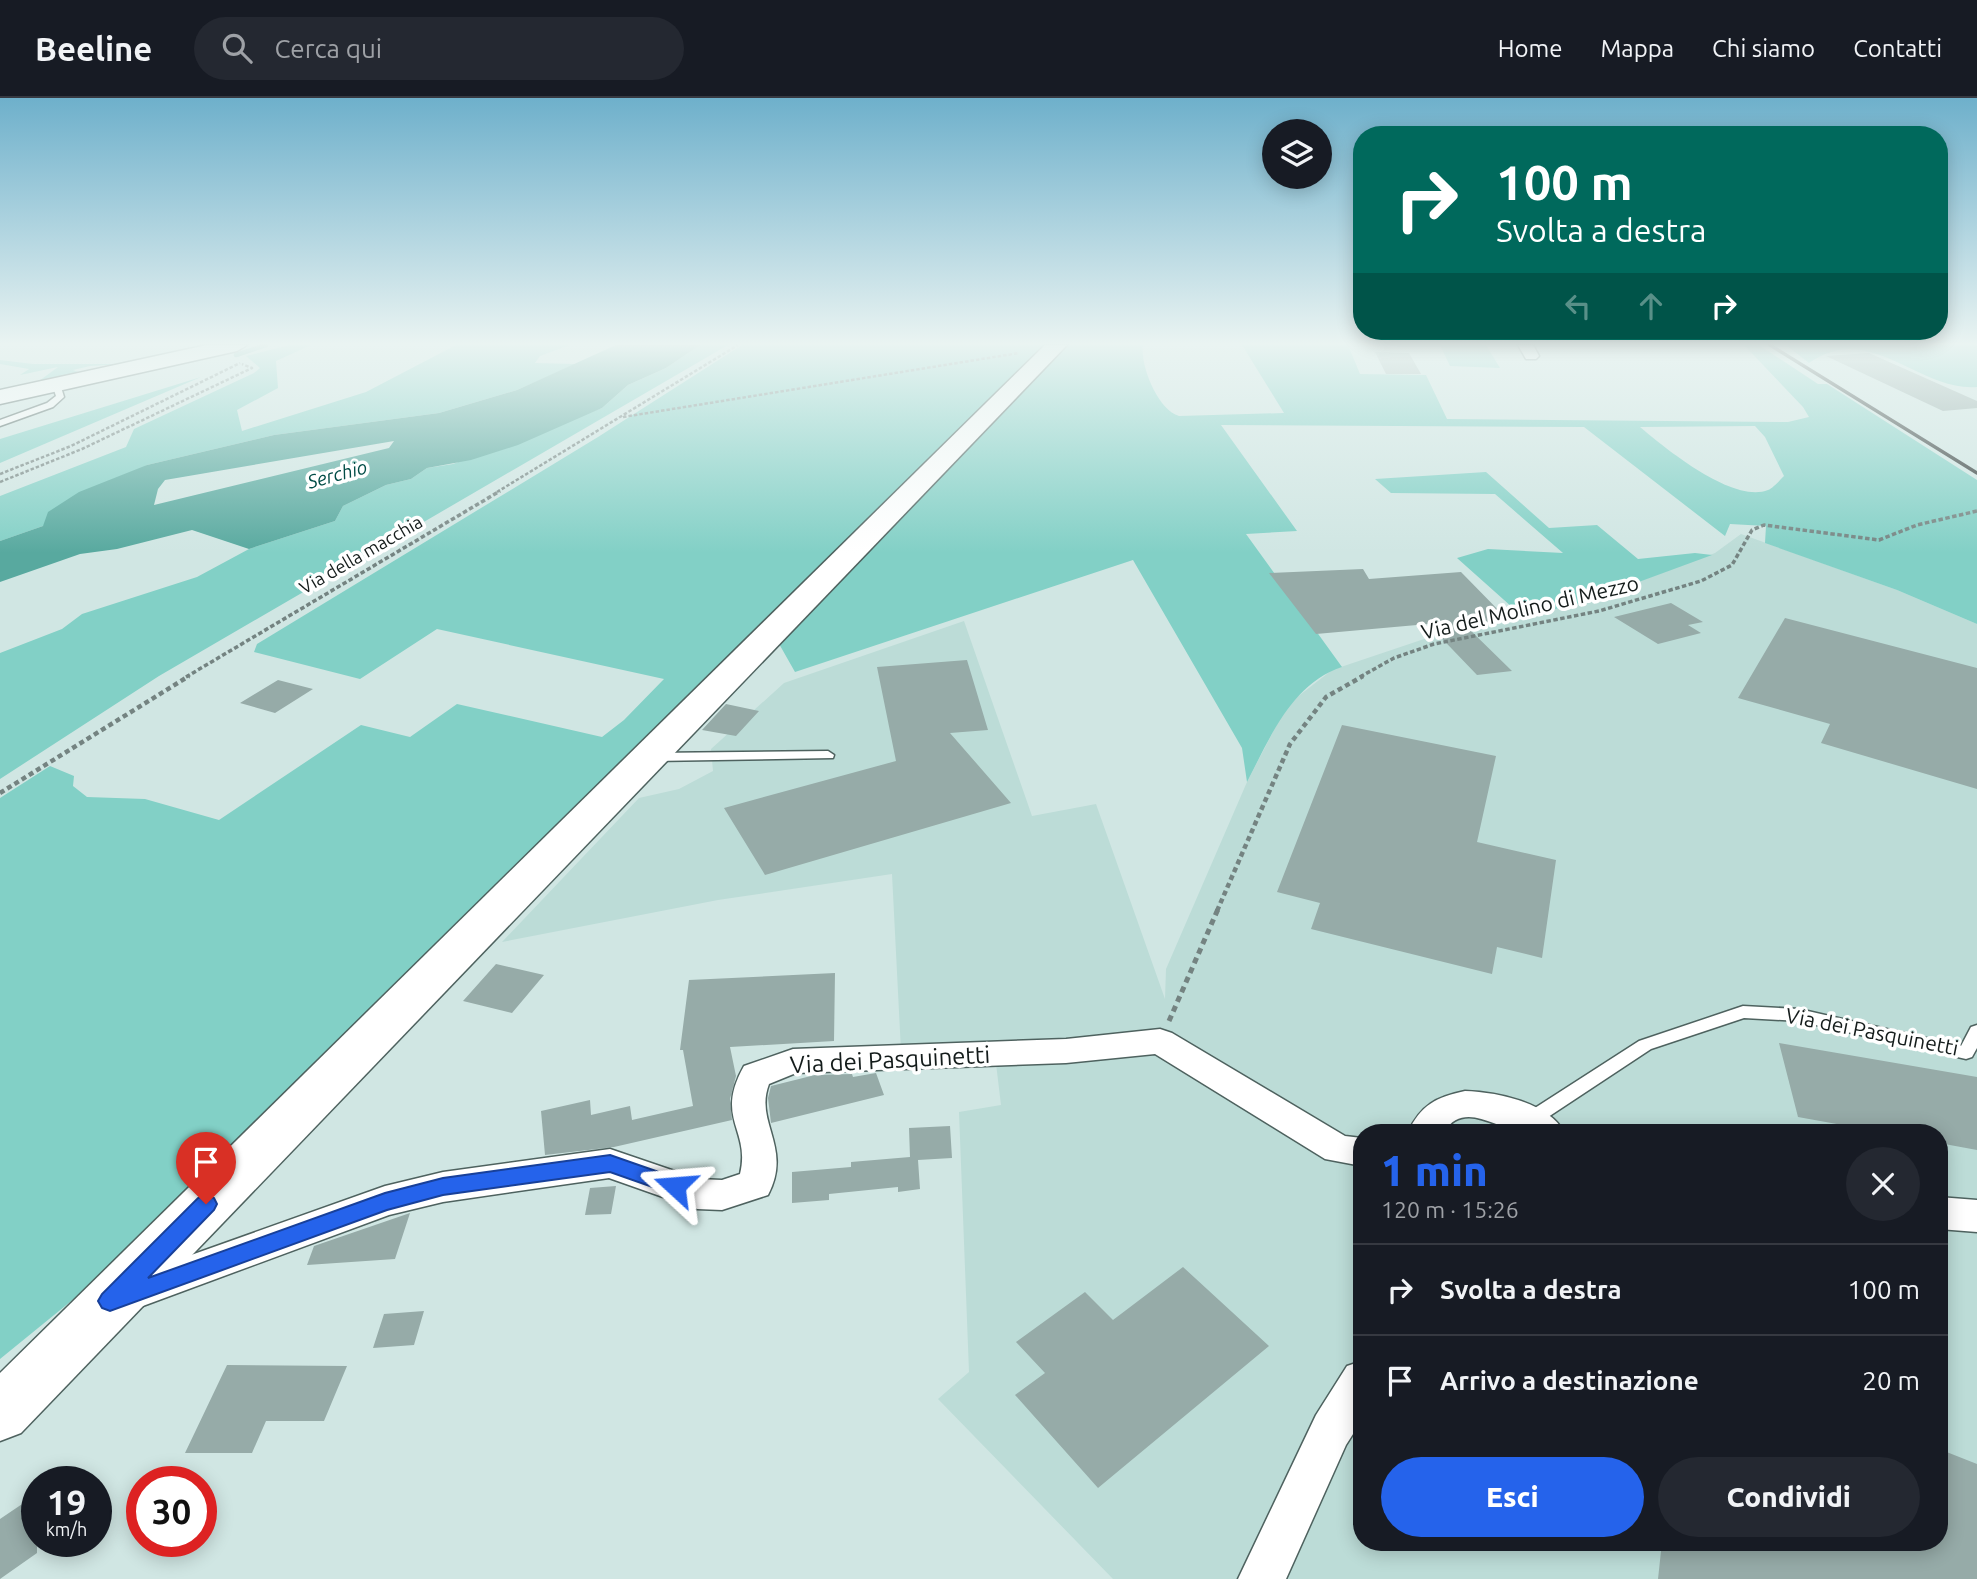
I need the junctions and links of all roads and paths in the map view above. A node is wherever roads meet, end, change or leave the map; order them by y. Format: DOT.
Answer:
graph roads {
  1 [pos="25,414"];
  2 [pos="138,414"];
  3 [pos="156,414"];
  4 [pos="626,414"];
  5 [pos="639,414"];
  6 [pos="988,414"];
  7 [pos="621,417"];
  8 [pos="0,423"];
  9 [pos="0,474"];
  10 [pos="0,482"];
  11 [pos="1977,511"];
  12 [pos="828,755"];
  13 [pos="648,757"];
  14 [pos="0,793"];
  15 [pos="1977,1031"];
  16 [pos="1160,1041"];
  17 [pos="1432,1124"];
  18 [pos="1534,1124"];
  19 [pos="1541,1124"];
  20 [pos="1353,1151"];
  21 [pos="1948,1214"];
  22 [pos="1977,1216"];
  23 [pos="110,1301"];
  24 [pos="69,1343"];
  25 [pos="0,1378"];
  26 [pos="1353,1395"];
  27 [pos="0,1413"];
  28 [pos="1262,1579"];
  1 -- 8 [label="lane"];
  2 -- 9 [label="path"];
  3 -- 10 [label="path"];
  4 -- 7 [label="path, Via della macchia"];
  5 -- 7 [label="path"];
  6 -- 13 [label="main road"];
  7 -- 14 [label="path, Via della macchia"];
  11 -- 16 [label="path, Via del Molino di Mezzo"];
  12 -- 13 [label="lane"];
  13 -- 23 [label="main road"];
  15 -- 19 [label="lane, Via dei Pasquinetti"];
  16 -- 20 [label="street"];
  16 -- 23 [label="street, Via dei Pasquinetti"];
  17 -- 18 [label="street"];
  21 -- 22 [label="street"];
  23 -- 24 [label="main road"];
  24 -- 25 [label="street"];
  24 -- 27 [label="main road"];
  26 -- 28 [label="street"];
}
